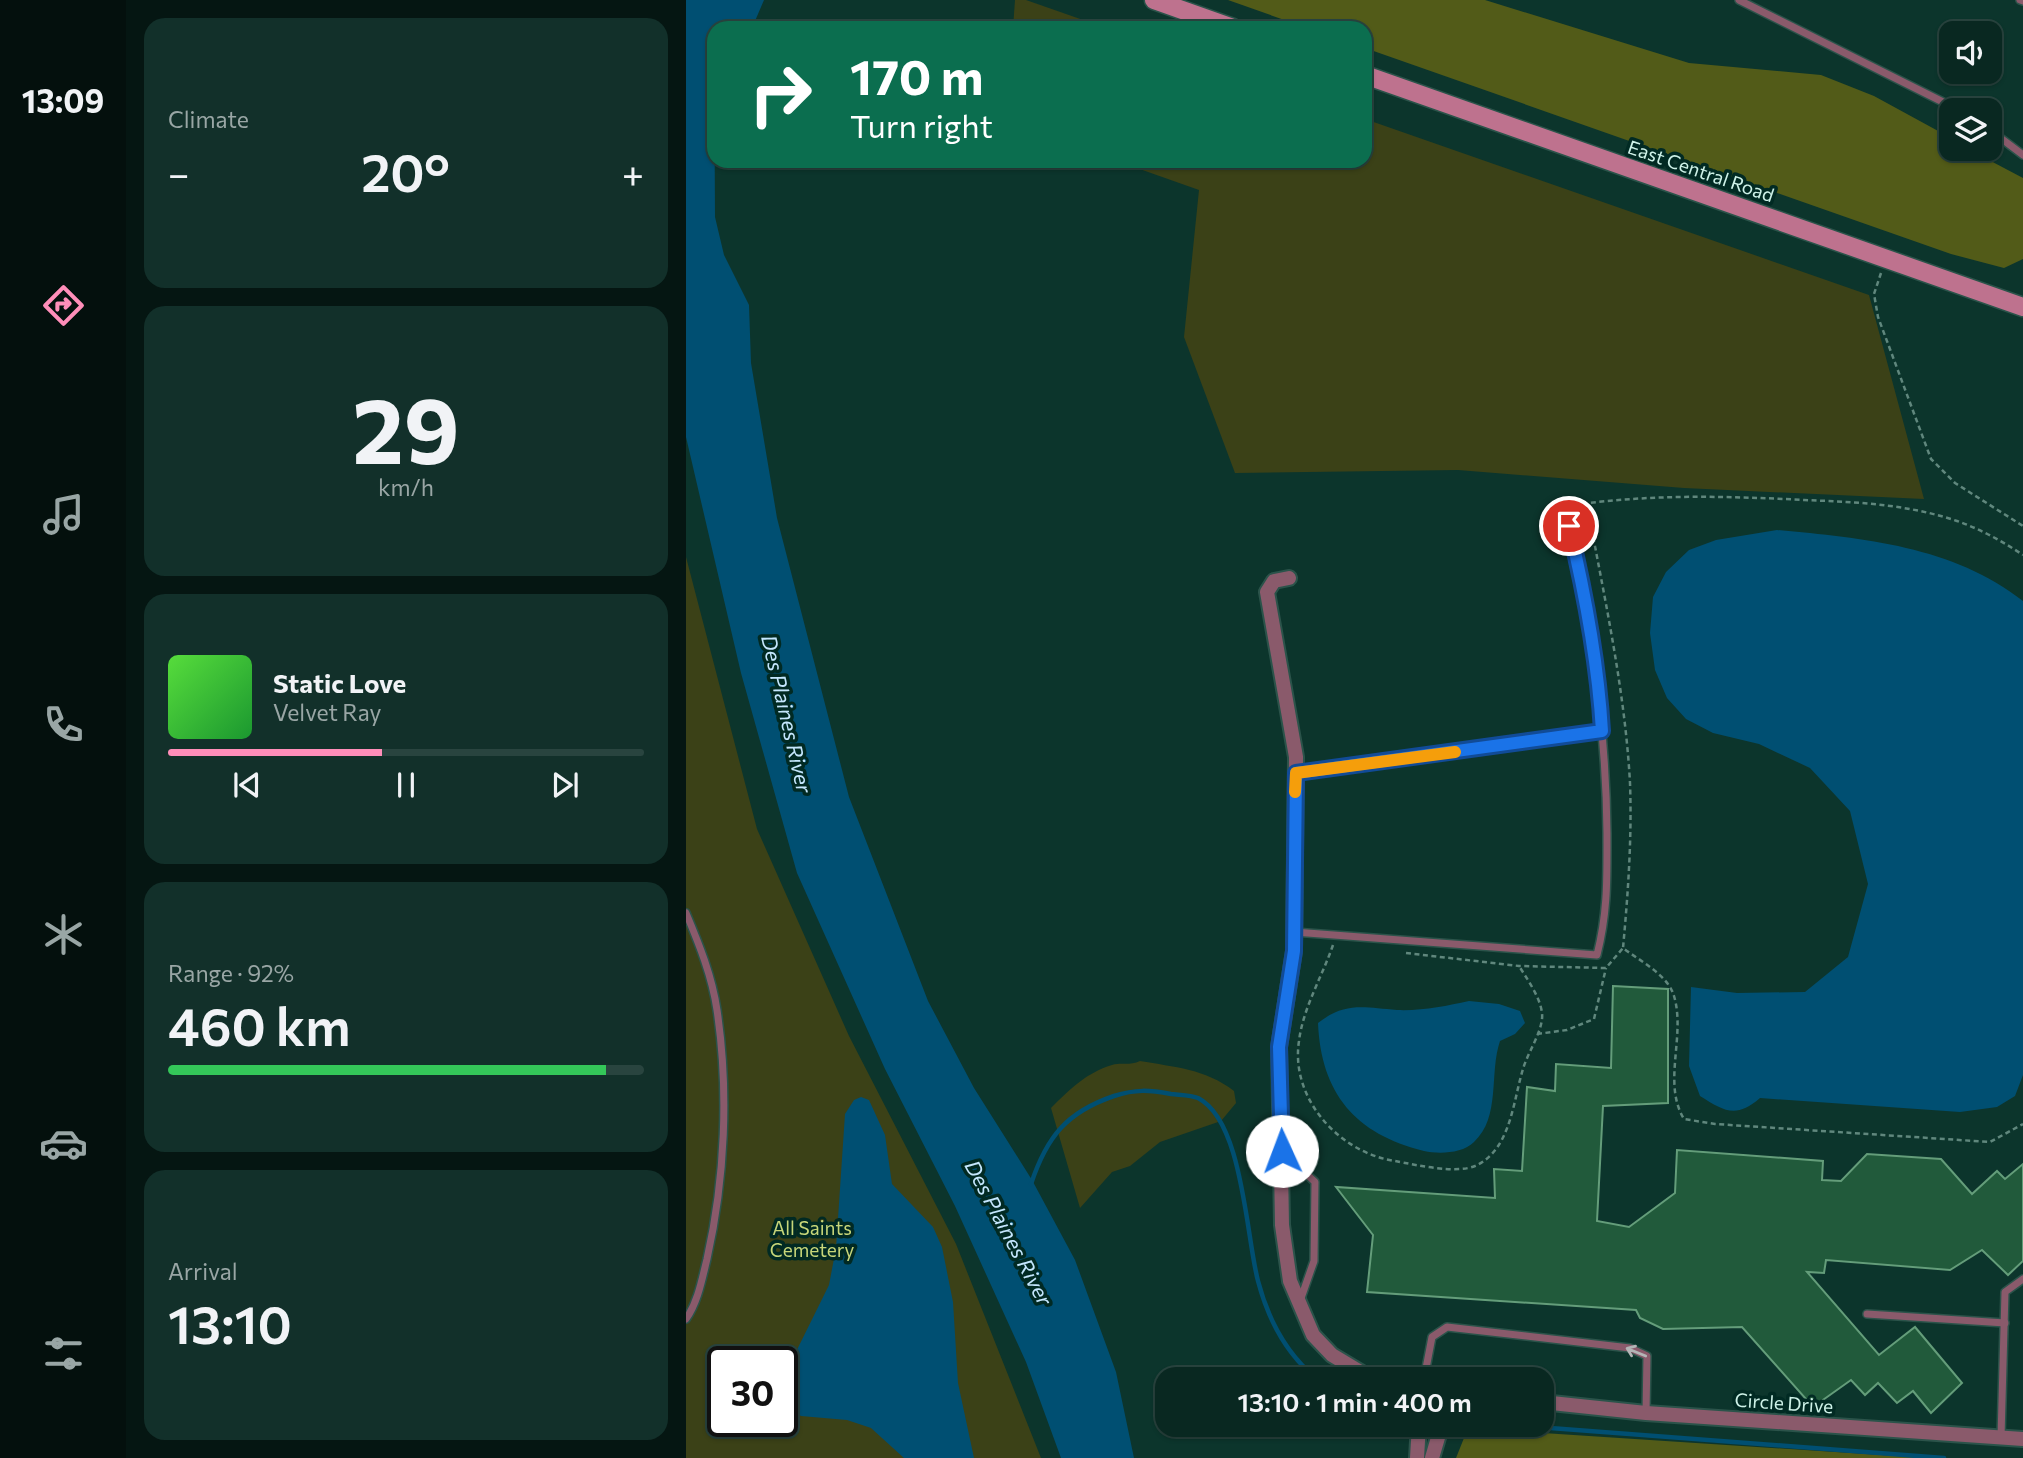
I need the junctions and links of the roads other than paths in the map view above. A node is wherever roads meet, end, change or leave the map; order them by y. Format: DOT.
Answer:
graph roads {
  1 [pos="1154,0"];
  2 [pos="1739,0"];
  3 [pos="1213,21"];
  4 [pos="1372,77"];
  5 [pos="1939,100"];
  6 [pos="2002,139"];
  7 [pos="2023,155"];
  8 [pos="2023,307"];
  9 [pos="1564,506"];
  10 [pos="1289,578"];
  11 [pos="1602,731"];
  12 [pos="1296,773"];
  13 [pos="686,913"];
  14 [pos="1294,932"];
  15 [pos="1282,1151"];
  16 [pos="2023,1279"];
  17 [pos="1299,1305"];
  18 [pos="1867,1314"];
  19 [pos="686,1319"];
  20 [pos="2004,1323"];
  21 [pos="1349,1367"];
  22 [pos="1426,1367"];
  23 [pos="1554,1403"];
  24 [pos="1646,1413"];
  25 [pos="1418,1437"];
  26 [pos="1438,1437"];
  27 [pos="2001,1437"];
  28 [pos="2023,1439"];
  29 [pos="1417,1458"];
  30 [pos="1432,1458"];
  1 -- 3 [label="main road"];
  2 -- 5 [label="lane"];
  4 -- 8 [label="main road, East Central Road"];
  6 -- 7 [label="lane"];
  9 -- 11 [label="lane"];
  10 -- 12 [label="street"];
  11 -- 12 [label="lane"];
  11 -- 14 [label="lane"];
  12 -- 14 [label="street"];
  13 -- 19 [label="lane"];
  14 -- 15 [label="street"];
  15 -- 17 [label="street"];
  15 -- 17 [label="lane"];
  16 -- 20 [label="lane"];
  17 -- 21 [label="street"];
  18 -- 20 [label="lane"];
  20 -- 27 [label="lane"];
  24 -- 22 [label="lane, one-way"];
  23 -- 24 [label="street, Circle Drive"];
  24 -- 27 [label="street, Circle Drive"];
  25 -- 29 [label="street"];
  26 -- 30 [label="street"];
  27 -- 28 [label="street, Circle Drive"];
}
